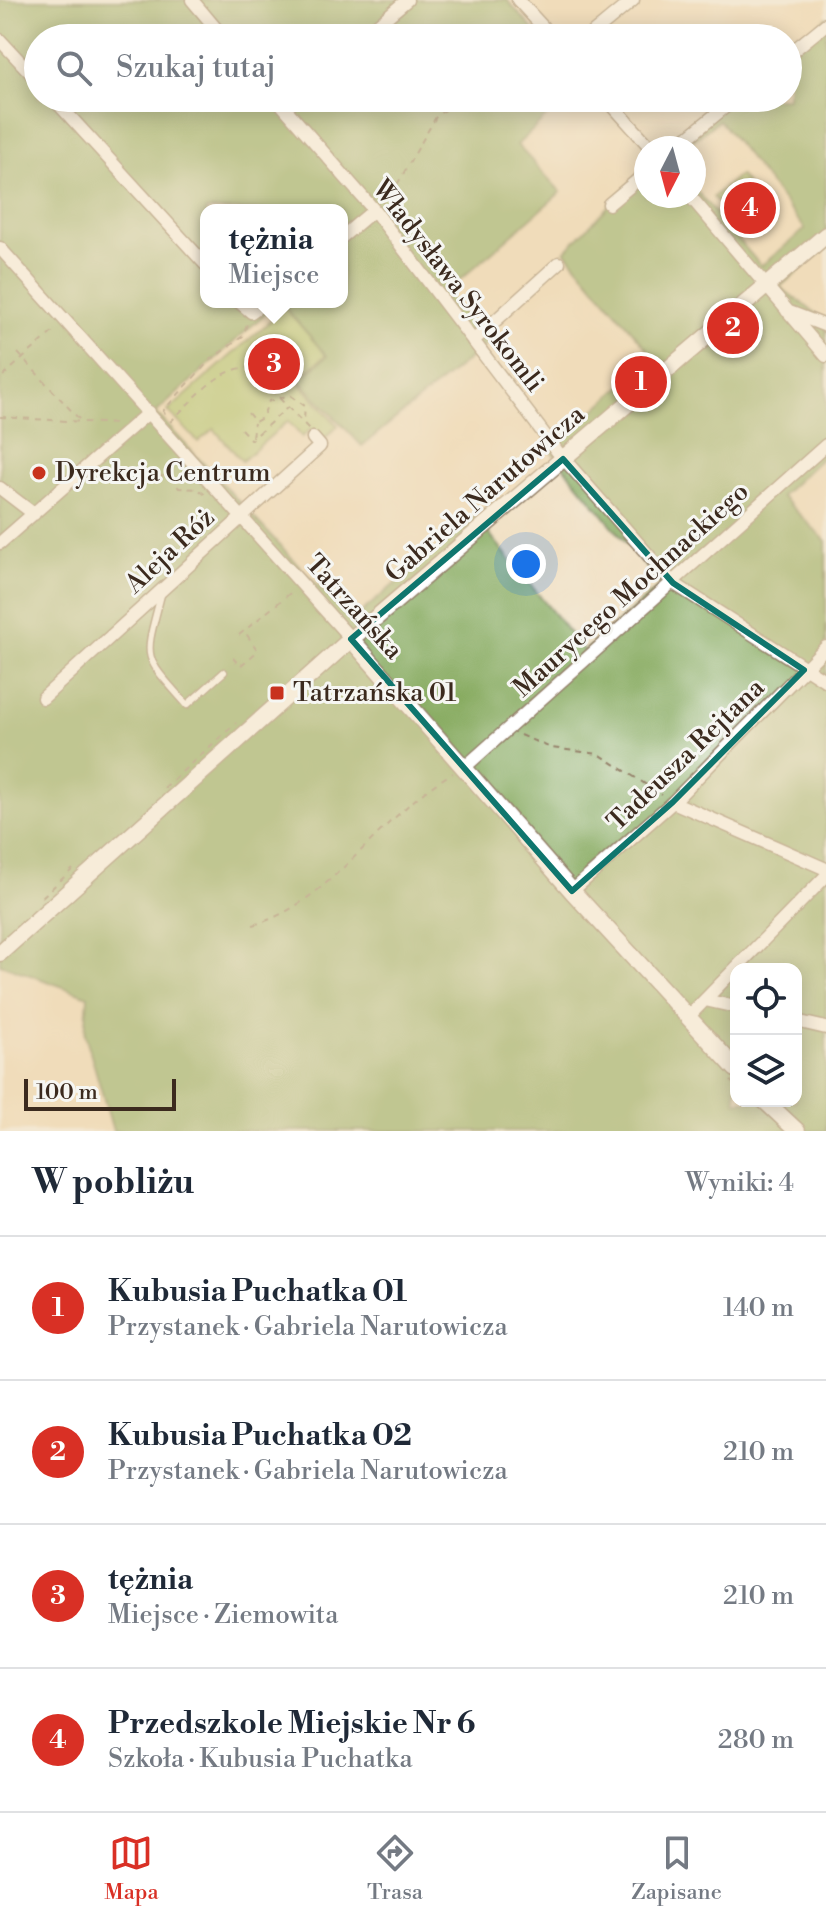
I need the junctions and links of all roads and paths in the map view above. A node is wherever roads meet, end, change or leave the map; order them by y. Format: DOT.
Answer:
graph roads {
  1 [pos="192,0"];
  2 [pos="407,0"];
  3 [pos="518,0"];
  4 [pos="633,0"];
  5 [pos="212,24"];
  6 [pos="379,24"];
  7 [pos="540,24"];
  8 [pos="604,24"];
  9 [pos="826,24"];
  10 [pos="0,40"];
  11 [pos="802,44"];
  12 [pos="24,66"];
  13 [pos="66,112"];
  14 [pos="288,112"];
  15 [pos="442,112"];
  16 [pos="619,112"];
  17 [pos="719,112"];
  18 [pos="640,136"];
  19 [pos="690,136"];
  20 [pos="634,183"];
  21 [pos="609,204"];
  22 [pos="700,208"];
  23 [pos="374,210"];
  24 [pos="348,232"];
  25 [pos="826,235"];
  26 [pos="0,248"];
  27 [pos="200,258"];
  28 [pos="559,263"];
  29 [pos="764,287"];
  30 [pos="246,308"];
  31 [pos="257,308"];
  32 [pos="784,310"];
  33 [pos="251,312"];
  34 [pos="65,320"];
  35 [pos="826,326"];
  36 [pos="473,341"];
  37 [pos="285,349"];
  38 [pos="18,353"];
  39 [pos="826,356"];
  40 [pos="23,358"];
  41 [pos="278,358"];
  42 [pos="256,368"];
  43 [pos="269,368"];
  44 [pos="3,376"];
  45 [pos="260,378"];
  46 [pos="269,383"];
  47 [pos="279,396"];
  48 [pos="289,406"];
  49 [pos="149,412"];
  50 [pos="248,413"];
  51 [pos="0,417"];
  52 [pos="82,421"];
  53 [pos="255,422"];
  54 [pos="303,422"];
  55 [pos="135,425"];
  56 [pos="166,426"];
  57 [pos="241,429"];
  58 [pos="311,434"];
  59 [pos="251,440"];
  60 [pos="826,445"];
  61 [pos="563,459"];
  62 [pos="91,464"];
  63 [pos="0,488"];
  64 [pos="215,497"];
  65 [pos="34,514"];
  66 [pos="240,516"];
  67 [pos="0,543"];
  68 [pos="673,583"];
  69 [pos="301,584"];
  70 [pos="163,587"];
  71 [pos="245,630"];
  72 [pos="239,635"];
  73 [pos="351,639"];
  74 [pos="826,647"];
  75 [pos="233,658"];
  76 [pos="804,670"];
  77 [pos="224,672"];
  78 [pos="826,681"];
  79 [pos="43,698"];
  80 [pos="507,730"];
  81 [pos="465,767"];
  82 [pos="673,802"];
  83 [pos="826,869"];
  84 [pos="826,876"];
  85 [pos="572,891"];
  86 [pos="253,925"];
  87 [pos="0,953"];
  88 [pos="705,1000"];
  89 [pos="730,1006"];
  90 [pos="689,1016"];
  91 [pos="802,1022"];
  92 [pos="826,1028"];
  93 [pos="730,1062"];
  94 [pos="771,1107"];
  95 [pos="797,1131"];
  1 -- 5 [label="street"];
  2 -- 6 [label="street"];
  3 -- 7 [label="street"];
  4 -- 8 [label="street"];
  9 -- 11 [label="street"];
  10 -- 12 [label="street"];
  13 -- 27 [label="street"];
  14 -- 23 [label="street, Władysława Syrokomli"];
  15 -- 23 [label="path"];
  16 -- 18 [label="street"];
  17 -- 19 [label="street"];
  20 -- 21 [label="street"];
  22 -- 29 [label="street"];
  23 -- 24 [label="street"];
  23 -- 36 [label="street, Władysława Syrokomli"];
  25 -- 29 [label="street, Gabriela Narutowicza"];
  26 -- 34 [label="street, Tatrzańska"];
  28 -- 36 [label="street"];
  29 -- 32 [label="street"];
  29 -- 61 [label="street, Gabriela Narutowicza"];
  30 -- 33 [label="street"];
  31 -- 33 [label="street"];
  32 -- 35 [label="street"];
  32 -- 39 [label="street"];
  33 -- 56 [label="path"];
  34 -- 40 [label="path"];
  34 -- 49 [label="street, Tatrzańska"];
  36 -- 61 [label="street, Władysława Syrokomli"];
  37 -- 41 [label="path"];
  37 -- 42 [label="path"];
  37 -- 46 [label="path"];
  38 -- 40 [label="path"];
  40 -- 44 [label="path"];
  40 -- 52 [label="path"];
  41 -- 43 [label="path"];
  41 -- 43 [label="path"];
  42 -- 45 [label="path"];
  42 -- 56 [label="path"];
  43 -- 45 [label="path"];
  45 -- 46 [label="path"];
  46 -- 47 [label="path"];
  47 -- 48 [label="path"];
  47 -- 53 [label="path"];
  47 -- 54 [label="path"];
  48 -- 54 [label="path"];
  48 -- 59 [label="path"];
  49 -- 55 [label="street"];
  49 -- 56 [label="street, Tatrzańska"];
  50 -- 53 [label="path"];
  51 -- 52 [label="path"];
  52 -- 55 [label="path"];
  53 -- 59 [label="path"];
  54 -- 58 [label="path"];
  55 -- 62 [label="street"];
  56 -- 66 [label="street, Tatrzańska"];
  57 -- 59 [label="path"];
  58 -- 66 [label="street, Aleja Róż"];
  60 -- 68 [label="street, Maurycego Mochnackiego"];
  61 -- 68 [label="street, Władysława Syrokomli"];
  61 -- 73 [label="street, Gabriela Narutowicza"];
  62 -- 64 [label="path"];
  62 -- 65 [label="street"];
  63 -- 65 [label="street"];
  65 -- 67 [label="street"];
  66 -- 69 [label="street, Tatrzańska"];
  66 -- 70 [label="street, Aleja Róż"];
  68 -- 76 [label="street, Władysława Syrokomli"];
  68 -- 80 [label="street, Maurycego Mochnackiego"];
  69 -- 71 [label="path"];
  69 -- 73 [label="street, Tatrzańska"];
  70 -- 77 [label="lane"];
  70 -- 79 [label="street, Aleja Róż"];
  71 -- 72 [label="path"];
  71 -- 75 [label="path"];
  73 -- 81 [label="street, Tatrzańska"];
  73 -- 87 [label="street, Gabriela Narutowicza"];
  74 -- 76 [label="street, Tadeusza Rejtana"];
  76 -- 78 [label="street, Władysława Syrokomli"];
  76 -- 82 [label="street, Tadeusza Rejtana"];
  80 -- 81 [label="street, Maurycego Mochnackiego"];
  80 -- 82 [label="path"];
  81 -- 85 [label="street, Tatrzańska"];
  81 -- 86 [label="path"];
  82 -- 83 [label="street"];
  82 -- 85 [label="street, Tadeusza Rejtana"];
  84 -- 88 [label="street"];
  85 -- 90 [label="street, Tatrzańska"];
  88 -- 89 [label="street"];
  88 -- 90 [label="street"];
  90 -- 93 [label="street, Tatrzańska"];
  91 -- 92 [label="street"];
  94 -- 95 [label="street"];
}
